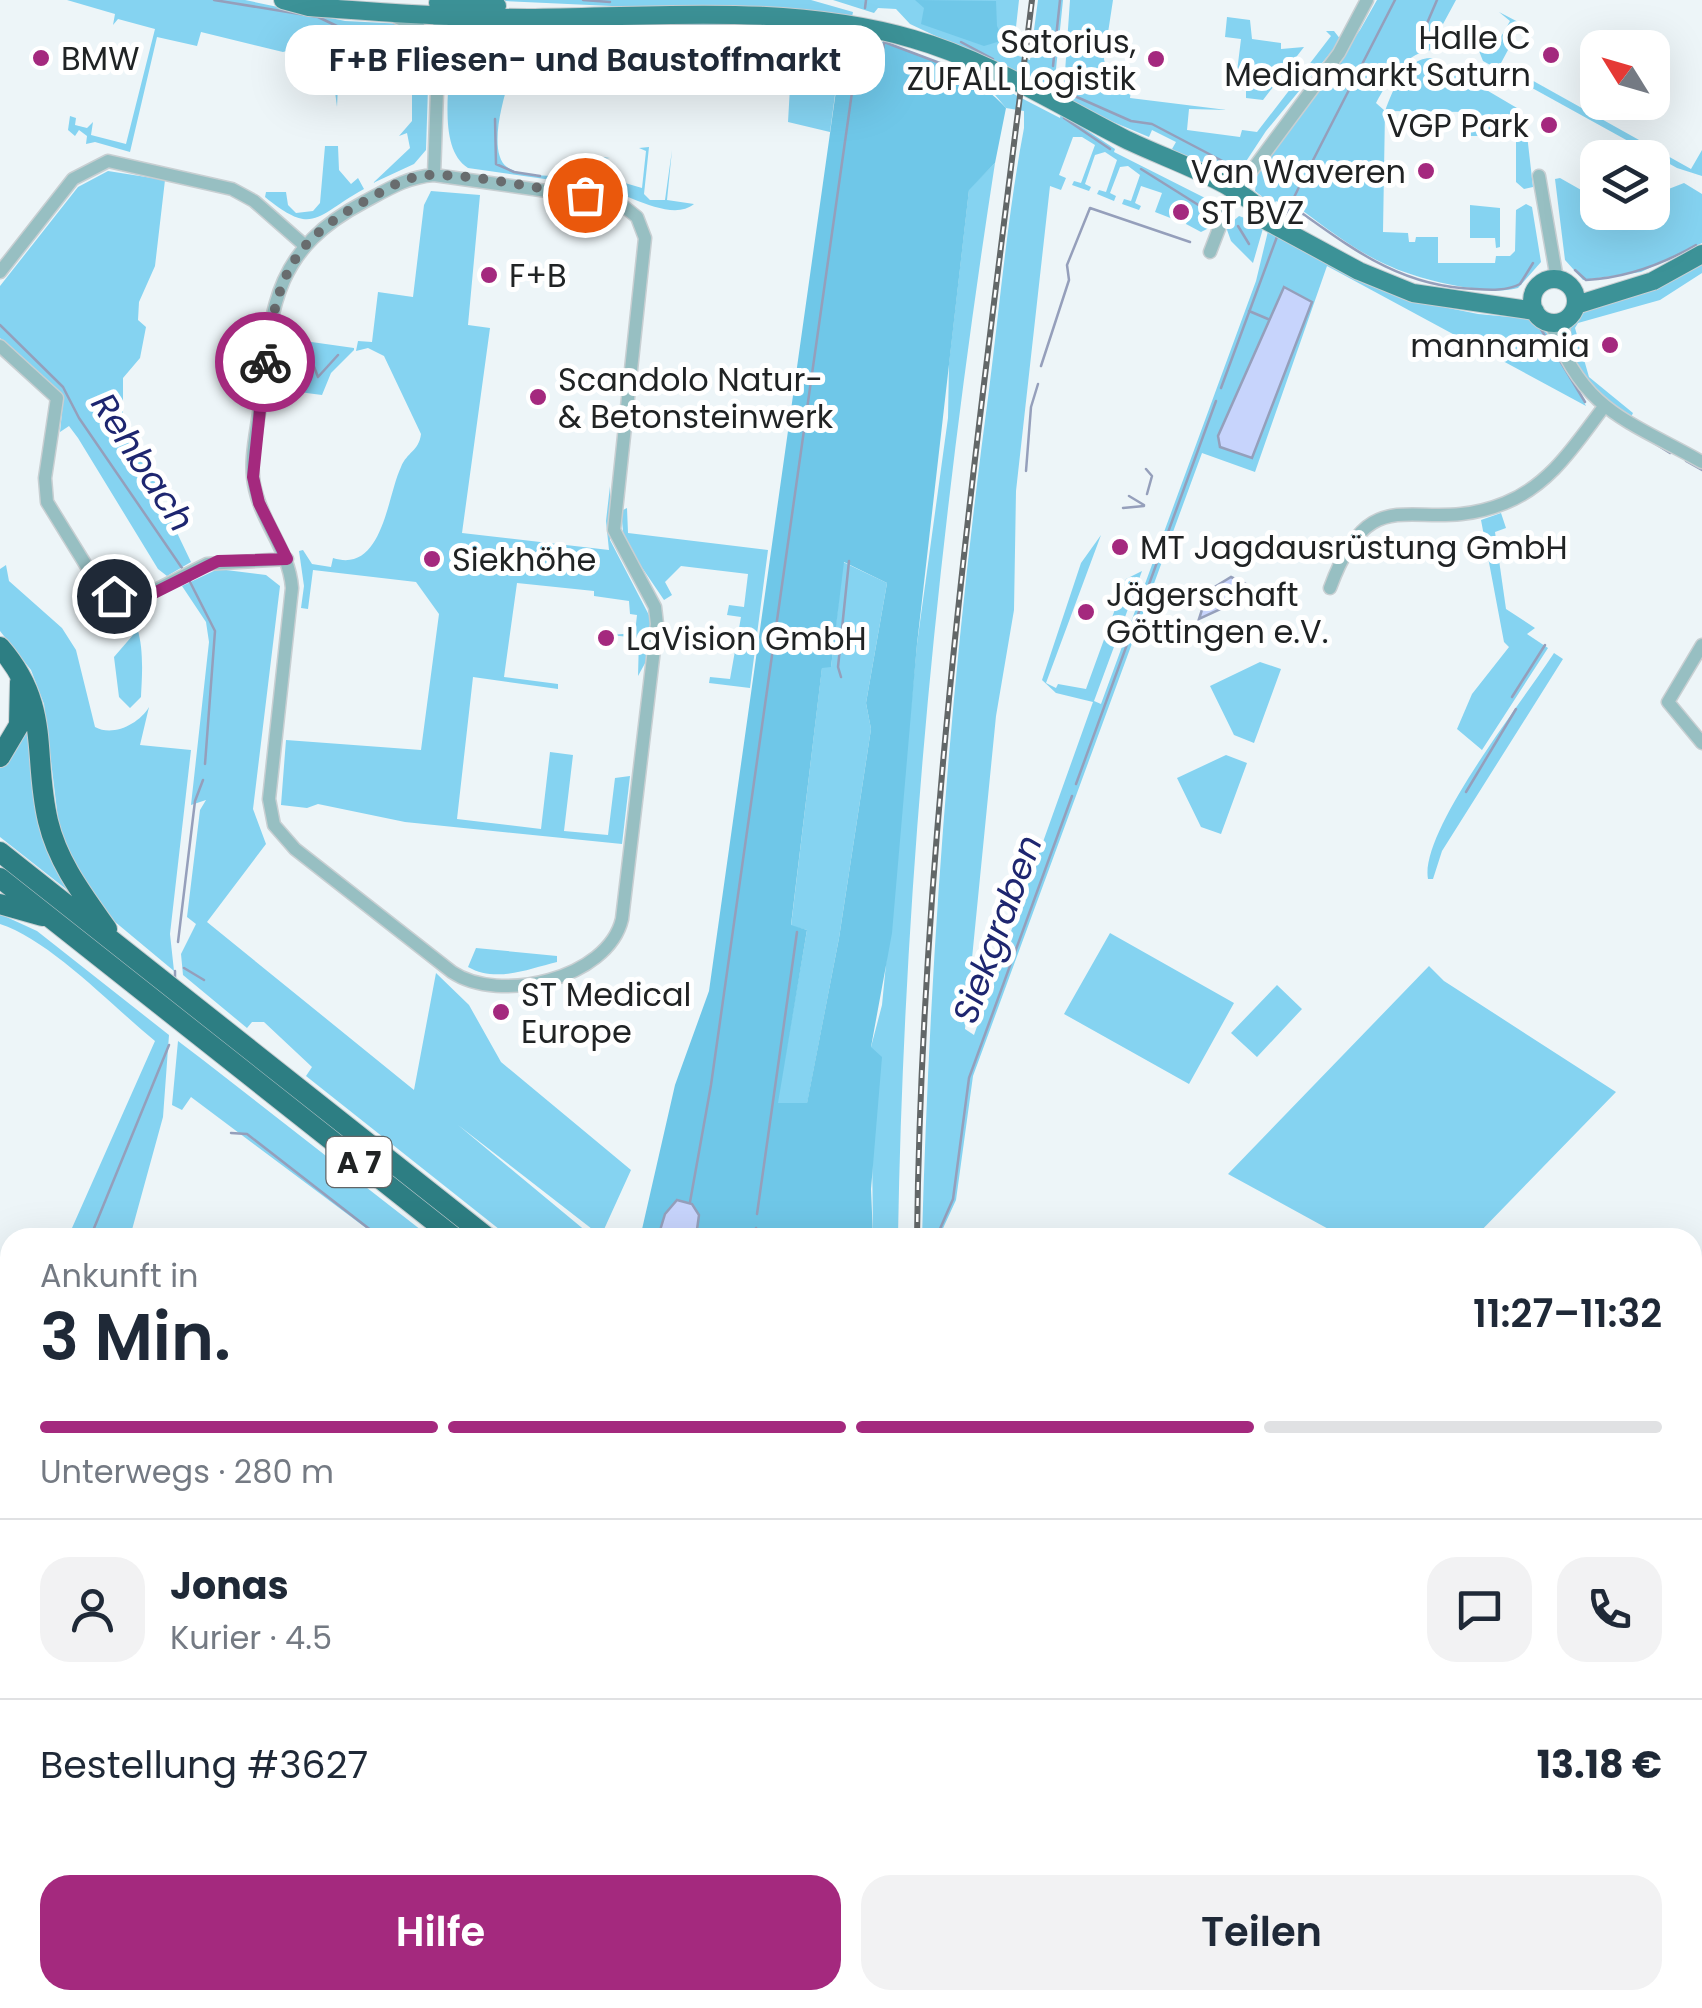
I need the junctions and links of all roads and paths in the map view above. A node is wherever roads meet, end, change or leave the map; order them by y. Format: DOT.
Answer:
graph roads {
  1 [pos="286,0"];
  2 [pos="1367,0"];
  3 [pos="443,9"];
  4 [pos="383,12"];
  5 [pos="437,47"];
  6 [pos="437,175"];
  7 [pos="1540,176"];
  8 [pos="1233,197"];
  9 [pos="303,244"];
  10 [pos="1210,252"];
  11 [pos="1702,254"];
  12 [pos="0,272"];
  13 [pos="1552,280"];
  14 [pos="1575,298"];
  15 [pos="1534,304"];
  16 [pos="1557,322"];
  17 [pos="0,346"];
  18 [pos="1603,408"];
  19 [pos="1702,462"];
  20 [pos="287,559"];
  21 [pos="1330,588"];
  22 [pos="1702,645"];
  23 [pos="0,647"];
  24 [pos="15,666"];
  25 [pos="1702,743"];
  26 [pos="0,757"];
  27 [pos="0,852"];
  28 [pos="0,878"];
  29 [pos="0,904"];
  30 [pos="52,918"];
  31 [pos="120,948"];
  32 [pos="442,1228"];
  33 [pos="475,1228"];
  1 -- 3 [label="main road"];
  1 -- 4 [label="main road"];
  2 -- 8 [label="street"];
  3 -- 4 [label="main road"];
  3 -- 5 [label="street"];
  3 -- 6 [label="street"];
  3 -- 8 [label="main road"];
  4 -- 5 [label="street"];
  5 -- 6 [label="street"];
  6 -- 9 [label="street"];
  6 -- 20 [label="street"];
  7 -- 13 [label="street"];
  8 -- 10 [label="street"];
  8 -- 15 [label="main road"];
  9 -- 12 [label="street"];
  9 -- 20 [label="street"];
  11 -- 14 [label="main road"];
  13 -- 14 [label="main road"];
  13 -- 15 [label="main road"];
  14 -- 16 [label="main road"];
  15 -- 16 [label="main road"];
  16 -- 18 [label="street"];
  17 -- 20 [label="street"];
  18 -- 19 [label="street"];
  18 -- 21 [label="street"];
  22 -- 25 [label="street"];
  23 -- 24 [label="highway"];
  24 -- 26 [label="highway"];
  24 -- 31 [label="highway"];
  27 -- 31 [label="highway, A 7"];
  28 -- 30 [label="highway, A 7"];
  29 -- 30 [label="highway"];
  30 -- 32 [label="highway, A 7"];
  31 -- 33 [label="highway, A 7"];
}
